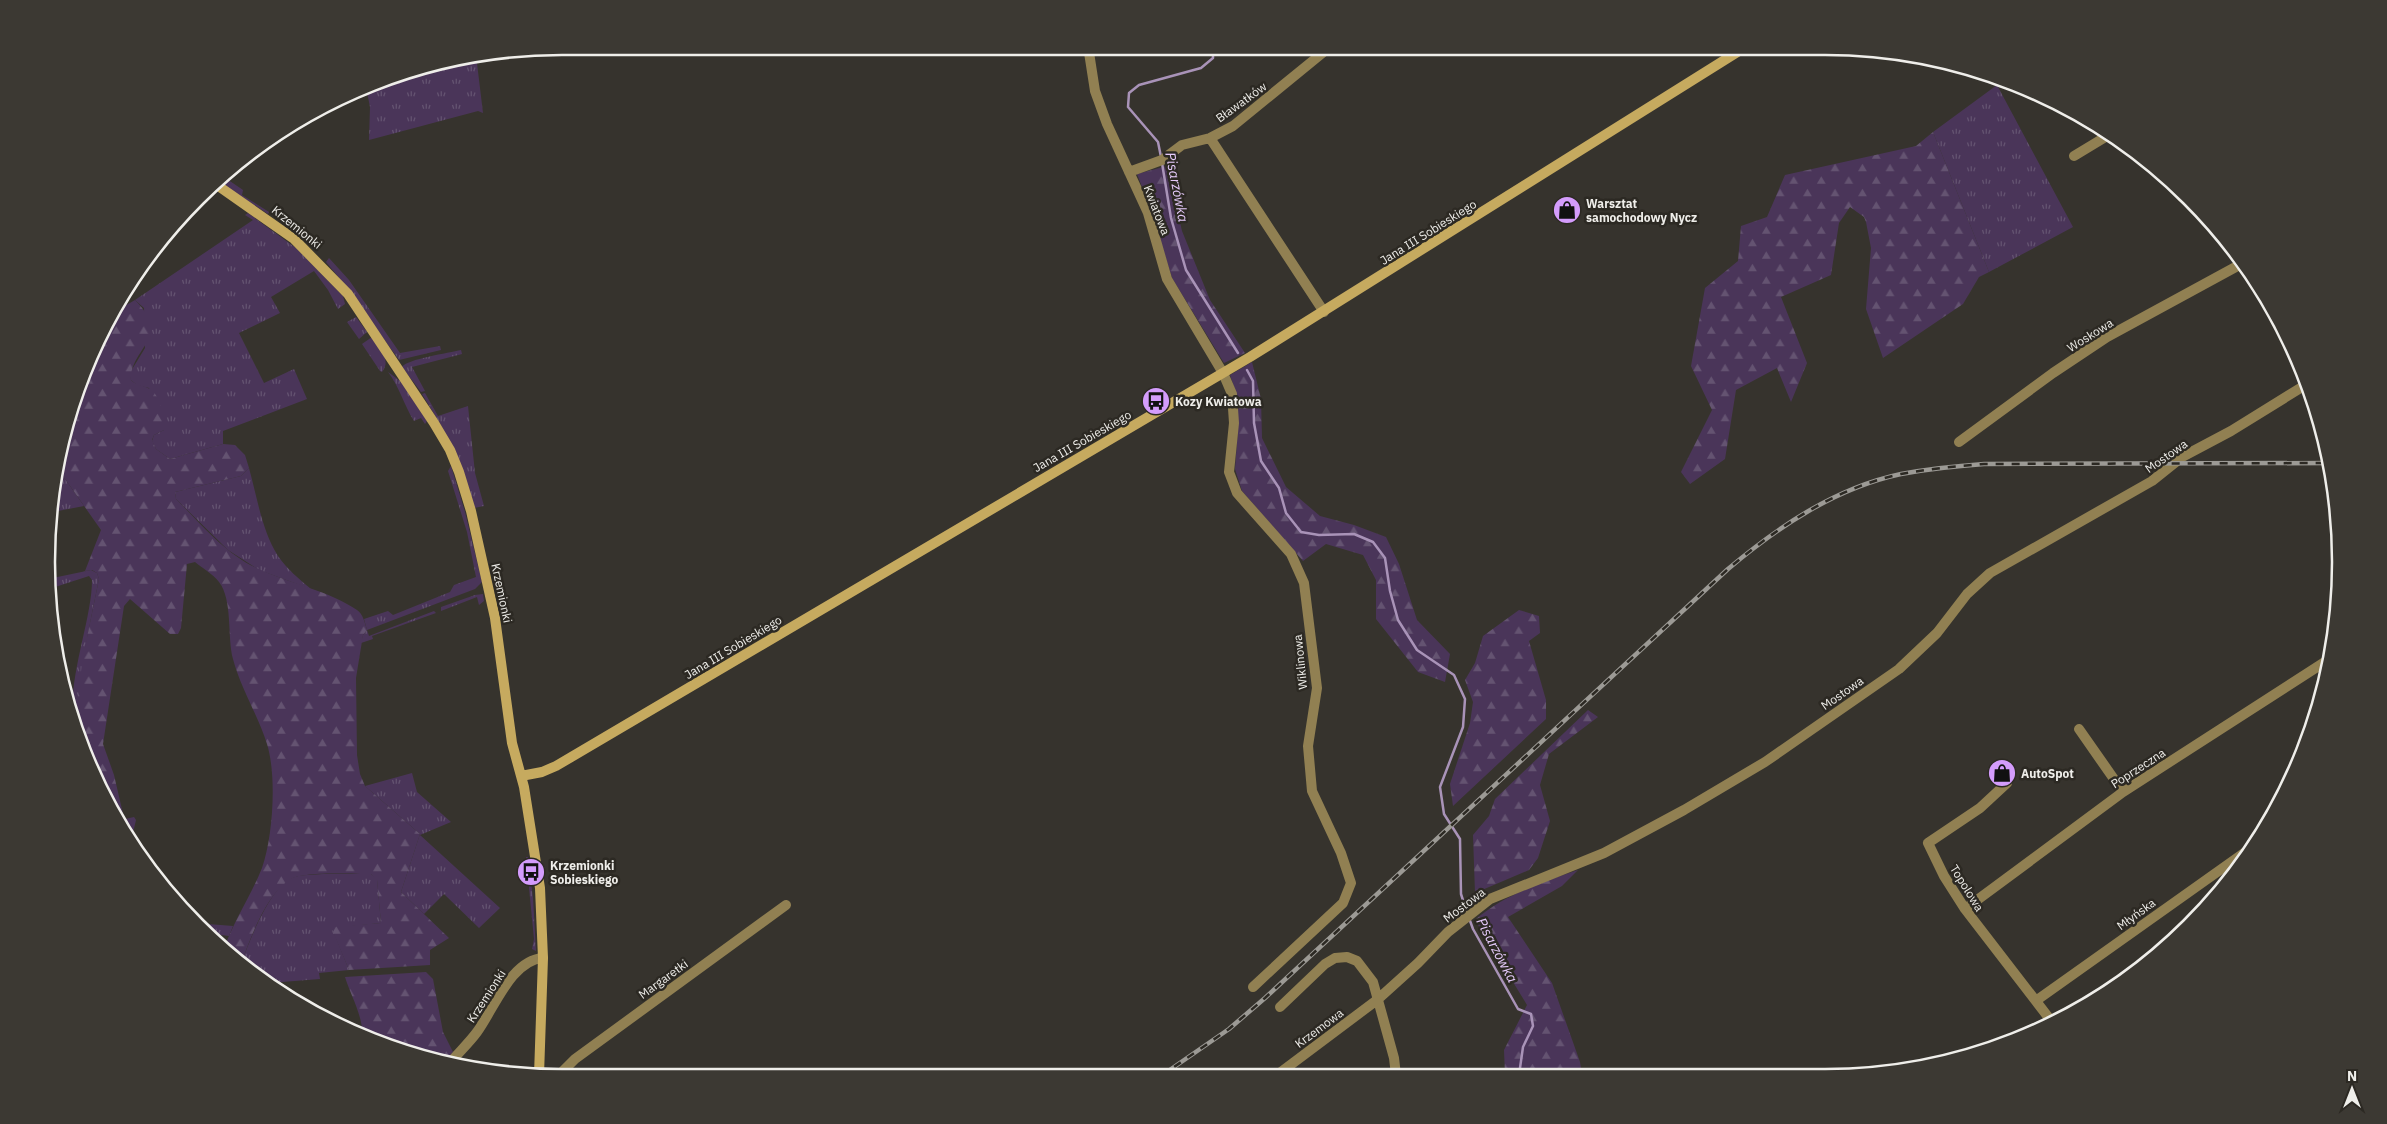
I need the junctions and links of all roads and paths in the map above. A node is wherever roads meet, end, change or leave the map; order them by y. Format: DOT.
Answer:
graph roads {
  1 [pos="1089,55"];
  2 [pos="1320,55"];
  3 [pos="1733,55"];
  4 [pos="1210,138"];
  5 [pos="2104,138"];
  6 [pos="2074,156"];
  7 [pos="1129,172"];
  8 [pos="221,188"];
  9 [pos="2237,266"];
  10 [pos="1324,312"];
  11 [pos="1223,373"];
  12 [pos="2301,388"];
  13 [pos="1959,442"];
  14 [pos="2321,664"];
  15 [pos="2079,729"];
  16 [pos="521,776"];
  17 [pos="2007,783"];
  18 [pos="2123,792"];
  19 [pos="2237,857"];
  20 [pos="786,905"];
  21 [pos="1965,909"];
  22 [pos="543,958"];
  23 [pos="1254,987"];
  24 [pos="1377,1000"];
  25 [pos="2037,1000"];
  26 [pos="1280,1007"];
  27 [pos="2049,1017"];
  28 [pos="455,1057"];
  29 [pos="539,1068"];
  30 [pos="564,1069"];
  31 [pos="1284,1069"];
  32 [pos="1395,1069"];
  1 -- 7 [label="street, Kwiatowa"];
  2 -- 4 [label="street, Bławatków"];
  3 -- 10 [label="street, Jana III Sobieskiego"];
  4 -- 7 [label="street, Bławatków"];
  4 -- 10 [label="street"];
  5 -- 6 [label="street"];
  7 -- 11 [label="street, Kwiatowa"];
  8 -- 16 [label="street, Krzemionki"];
  9 -- 13 [label="street, Woskowa"];
  10 -- 11 [label="street, Jana III Sobieskiego"];
  11 -- 16 [label="street, Jana III Sobieskiego"];
  11 -- 23 [label="street, Wiklinowa"];
  12 -- 24 [label="street, Mostowa"];
  14 -- 18 [label="street, Poprzeczna"];
  15 -- 18 [label="street"];
  16 -- 22 [label="street, Krzemionki"];
  17 -- 21 [label="street, Topolowa"];
  18 -- 21 [label="street, Poprzeczna"];
  19 -- 25 [label="street, Młyńska"];
  20 -- 30 [label="street, Margaretki"];
  21 -- 25 [label="street, Topolowa"];
  22 -- 28 [label="street, Krzemionki"];
  22 -- 29 [label="street"];
  24 -- 26 [label="street"];
  24 -- 31 [label="street, Krzemowa"];
  24 -- 32 [label="street"];
  25 -- 27 [label="street, Topolowa"];
}
